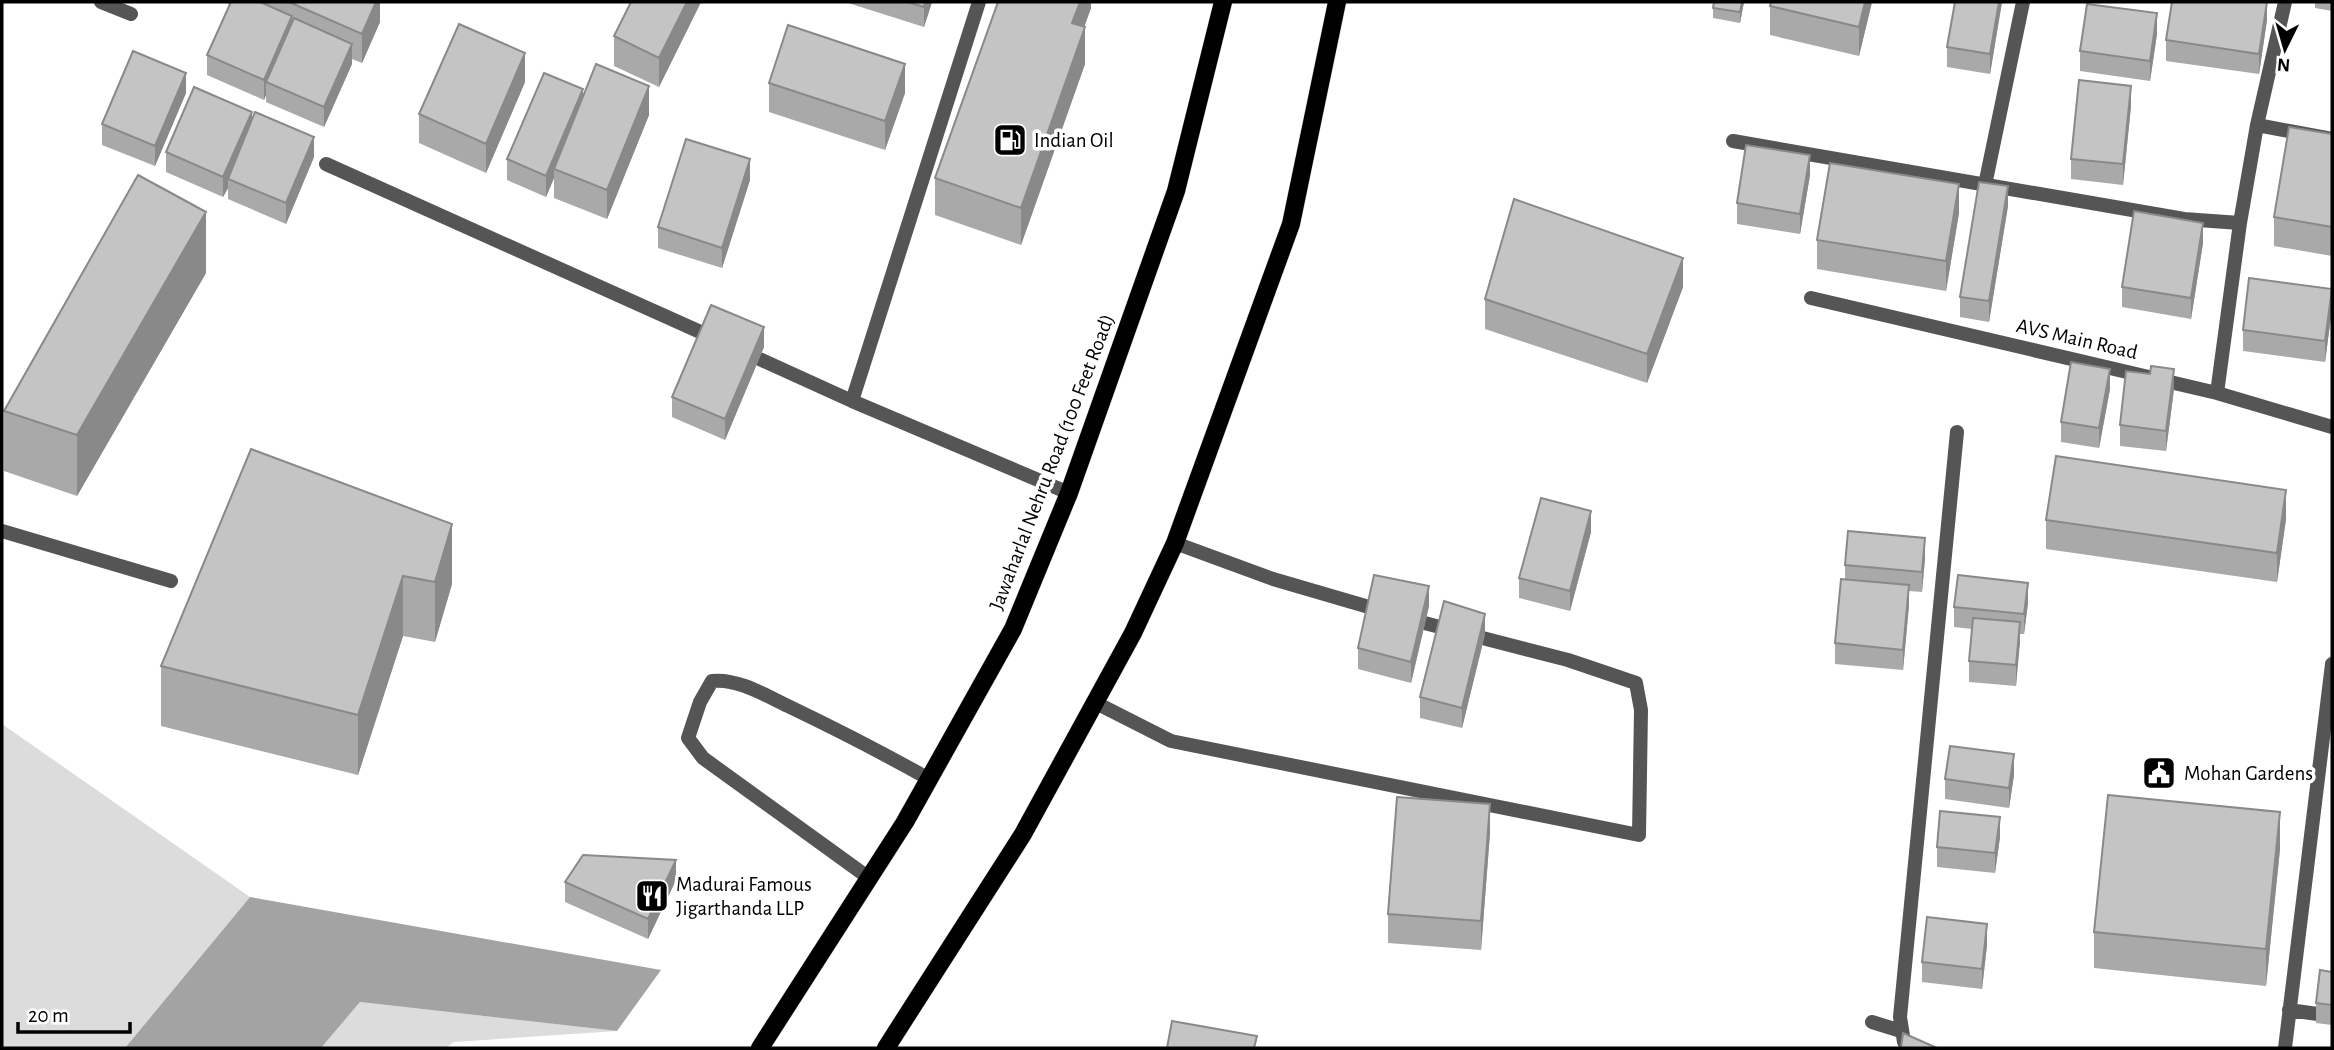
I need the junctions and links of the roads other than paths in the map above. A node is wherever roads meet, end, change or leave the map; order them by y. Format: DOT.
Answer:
graph roads {
  1 [pos="101,2"];
  2 [pos="979,2"];
  3 [pos="1223,2"];
  4 [pos="1337,2"];
  5 [pos="2023,2"];
  6 [pos="2285,2"];
  7 [pos="131,14"];
  8 [pos="2256,125"];
  9 [pos="2332,139"];
  10 [pos="1733,141"];
  11 [pos="327,164"];
  12 [pos="1984,185"];
  13 [pos="2240,223"];
  14 [pos="1811,298"];
  15 [pos="2217,393"];
  16 [pos="852,401"];
  17 [pos="2332,428"];
  18 [pos="1957,432"];
  19 [pos="1069,493"];
  20 [pos="2,531"];
  21 [pos="1175,543"];
  22 [pos="171,581"];
  23 [pos="2332,664"];
  24 [pos="1096,703"];
  25 [pos="2328,747"];
  26 [pos="929,779"];
  27 [pos="869,878"];
  28 [pos="2289,1010"];
  29 [pos="2332,1016"];
  30 [pos="1872,1022"];
  31 [pos="1901,1031"];
  32 [pos="760,1048"];
  33 [pos="886,1048"];
  34 [pos="1912,1048"];
  35 [pos="2285,1048"];
  1 -- 7 [label="street"];
  2 -- 16 [label="street"];
  3 -- 19 [label="main road, Jawaharlal Nehru Road (100 Feet Road)"];
  4 -- 21 [label="main road"];
  5 -- 12 [label="street"];
  6 -- 8 [label="street"];
  8 -- 9 [label="street"];
  8 -- 13 [label="street"];
  10 -- 12 [label="street"];
  11 -- 16 [label="street"];
  12 -- 13 [label="street"];
  13 -- 15 [label="street"];
  14 -- 15 [label="street, AVS Main Road"];
  15 -- 17 [label="street, AVS Main Road"];
  16 -- 19 [label="street"];
  18 -- 31 [label="street"];
  19 -- 26 [label="main road, Jawaharlal Nehru Road (100 Feet Road)"];
  20 -- 22 [label="street"];
  21 -- 24 [label="main road"];
  21 -- 24 [label="street"];
  23 -- 25 [label="street"];
  24 -- 33 [label="main road"];
  25 -- 28 [label="street"];
  26 -- 27 [label="main road, Jawaharlal Nehru Road (100 Feet Road)"];
  26 -- 27 [label="street"];
  27 -- 32 [label="main road, Jawaharlal Nehru Road (100 Feet Road)"];
  28 -- 29 [label="street"];
  28 -- 35 [label="street"];
  30 -- 31 [label="street"];
  31 -- 34 [label="street"];
}
